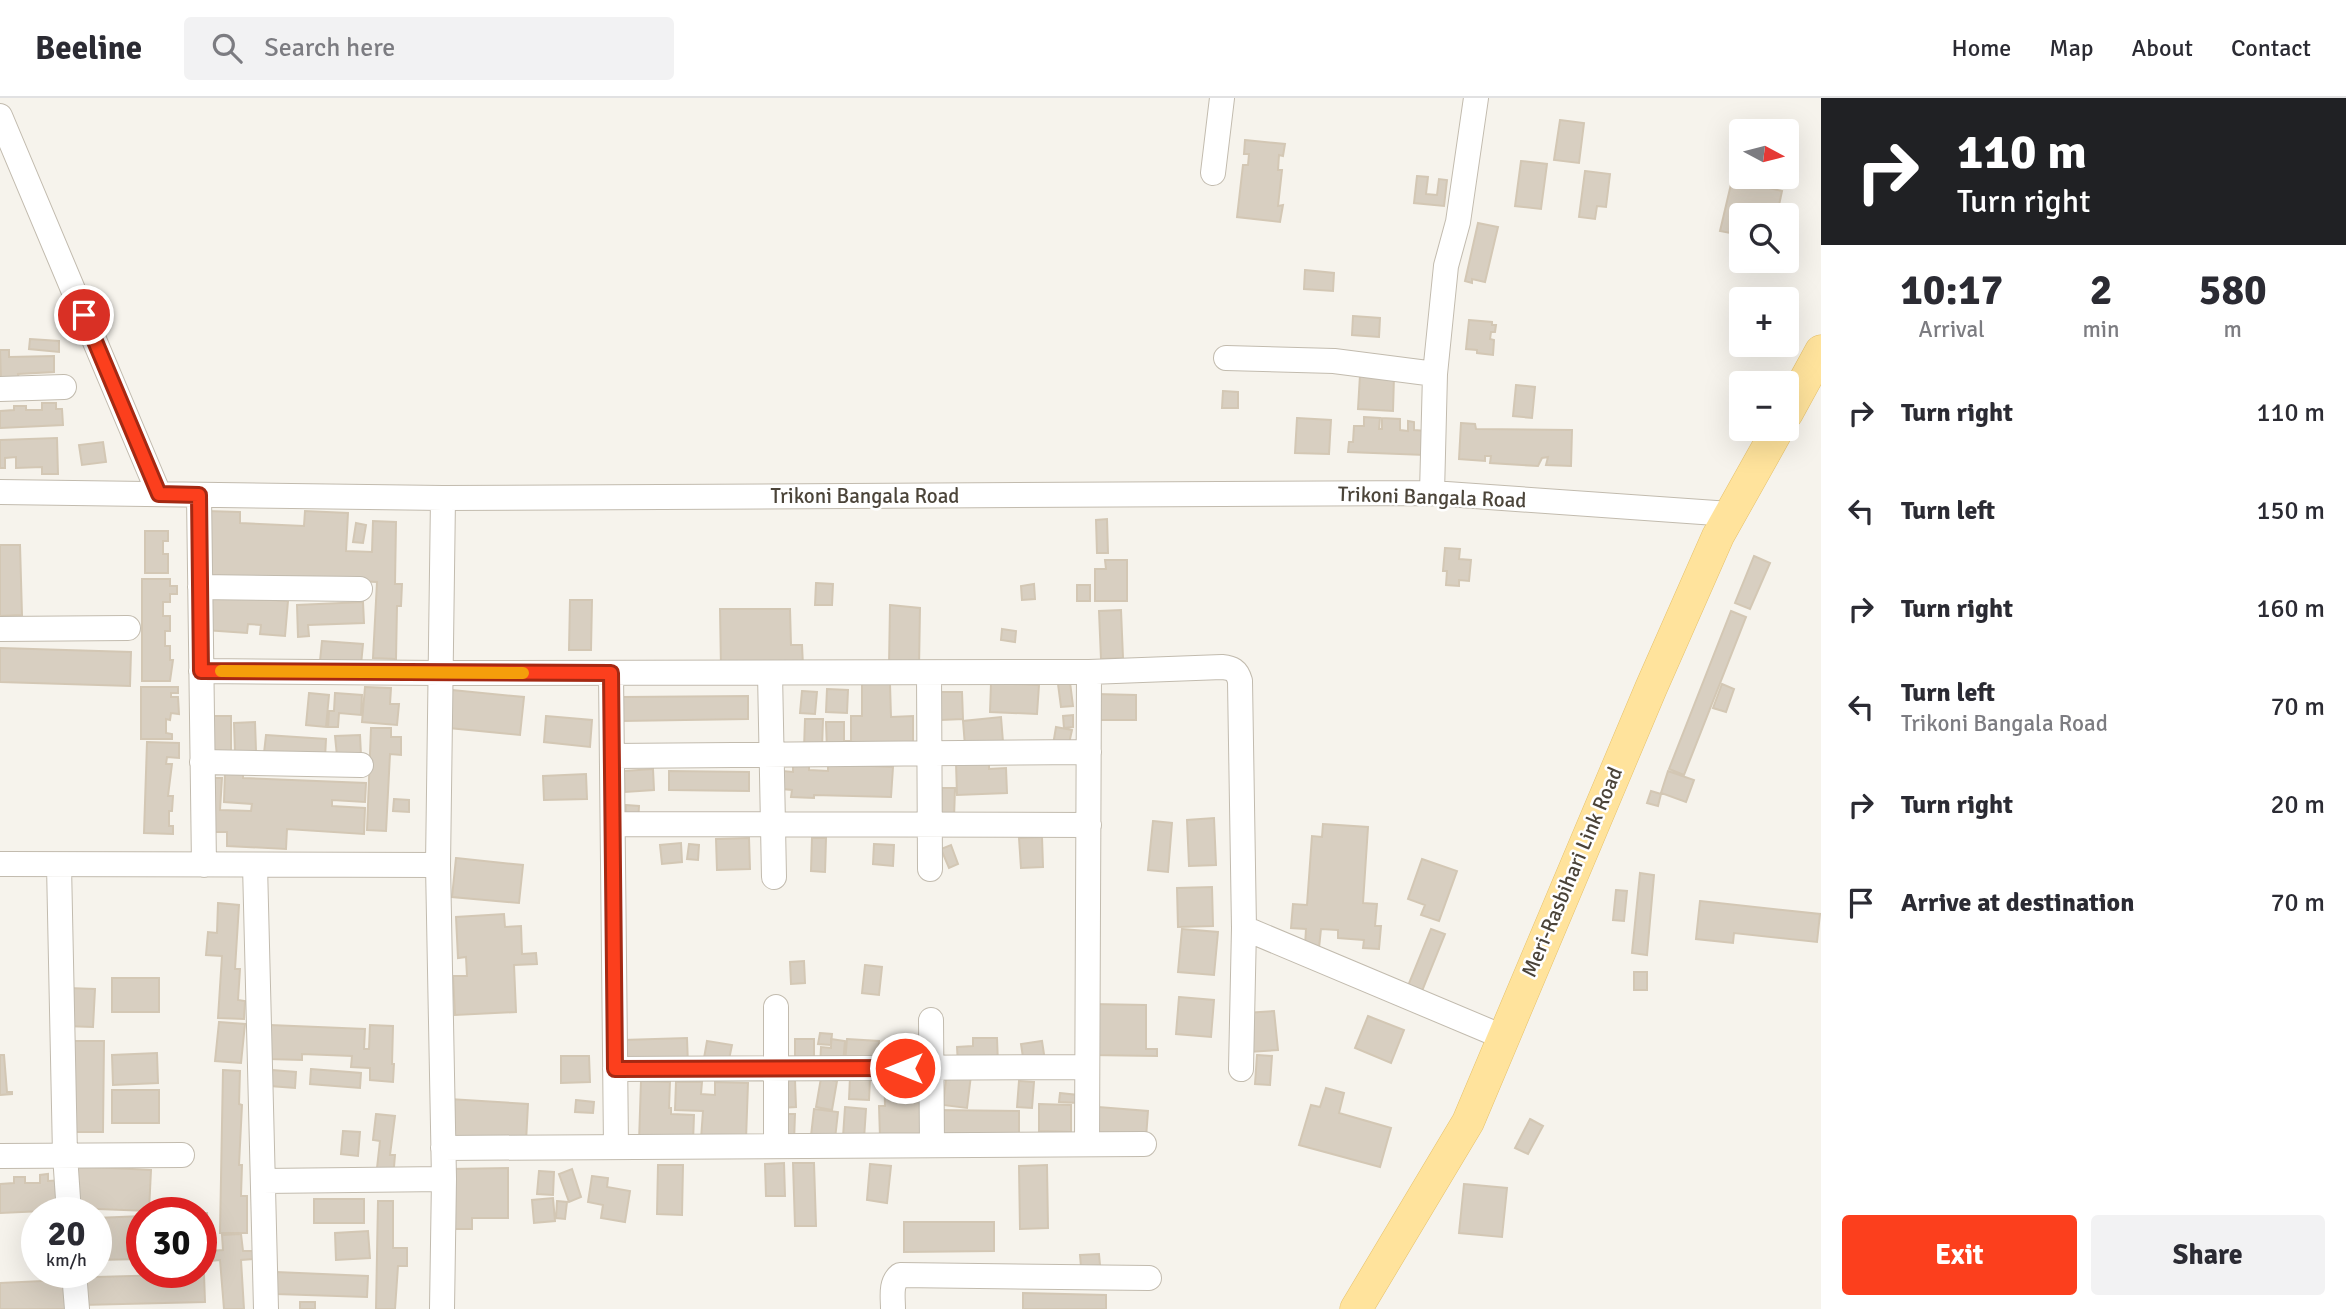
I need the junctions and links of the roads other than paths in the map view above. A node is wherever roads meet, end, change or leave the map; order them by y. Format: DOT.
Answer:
graph roads {
  1 [pos="1222,98"];
  2 [pos="1476,98"];
  3 [pos="3,130"];
  4 [pos="1213,173"];
  5 [pos="1821,351"];
  6 [pos="1226,358"];
  7 [pos="1435,374"];
  8 [pos="64,387"];
  9 [pos="0,389"];
  10 [pos="1799,391"];
  11 [pos="1771,441"];
  12 [pos="0,492"];
  13 [pos="1432,493"];
  14 [pos="159,494"];
  15 [pos="199,495"];
  16 [pos="443,498"];
  17 [pos="1730,514"];
  18 [pos="200,587"];
  19 [pos="360,589"];
  20 [pos="128,628"];
  21 [pos="0,629"];
  22 [pos="201,671"];
  23 [pos="1089,672"];
  24 [pos="441,673"];
  25 [pos="611,673"];
  26 [pos="770,673"];
  27 [pos="929,673"];
  28 [pos="1089,752"];
  29 [pos="930,754"];
  30 [pos="772,755"];
  31 [pos="612,757"];
  32 [pos="202,762"];
  33 [pos="361,765"];
  34 [pos="613,824"];
  35 [pos="773,825"];
  36 [pos="930,825"];
  37 [pos="1089,825"];
  38 [pos="0,864"];
  39 [pos="59,864"];
  40 [pos="204,865"];
  41 [pos="255,865"];
  42 [pos="438,865"];
  43 [pos="930,869"];
  44 [pos="774,877"];
  45 [pos="1244,928"];
  46 [pos="776,1006"];
  47 [pos="931,1020"];
  48 [pos="1503,1037"];
  49 [pos="1087,1067"];
  50 [pos="931,1068"];
  51 [pos="615,1069"];
  52 [pos="776,1069"];
  53 [pos="1241,1069"];
  54 [pos="1087,1144"];
  55 [pos="1144,1144"];
  56 [pos="932,1145"];
  57 [pos="776,1146"];
  58 [pos="616,1147"];
  59 [pos="443,1148"];
  60 [pos="65,1155"];
  61 [pos="182,1155"];
  62 [pos="0,1156"];
  63 [pos="444,1179"];
  64 [pos="263,1181"];
  65 [pos="68,1197"];
  66 [pos="1149,1278"];
  67 [pos="75,1288"];
  68 [pos="77,1309"];
  69 [pos="266,1309"];
  70 [pos="442,1309"];
  71 [pos="893,1309"];
  72 [pos="1356,1309"];
  1 -- 4 [label="street"];
  2 -- 7 [label="street"];
  3 -- 14 [label="street"];
  5 -- 10 [label="main road"];
  6 -- 7 [label="street"];
  7 -- 13 [label="street"];
  8 -- 9 [label="street"];
  11 -- 17 [label="main road, Meri-Rasbihari Link Road"];
  12 -- 14 [label="street, Trikoni Bangala Road"];
  13 -- 16 [label="street, Trikoni Bangala Road"];
  13 -- 17 [label="street, Trikoni Bangala Road"];
  14 -- 15 [label="street, Trikoni Bangala Road"];
  15 -- 16 [label="street, Trikoni Bangala Road"];
  15 -- 18 [label="street"];
  16 -- 24 [label="street"];
  17 -- 48 [label="main road, Meri-Rasbihari Link Road"];
  18 -- 19 [label="street"];
  18 -- 22 [label="street"];
  20 -- 21 [label="street"];
  22 -- 24 [label="street"];
  22 -- 32 [label="street"];
  23 -- 27 [label="street"];
  23 -- 28 [label="street"];
  23 -- 45 [label="street"];
  24 -- 25 [label="street"];
  24 -- 42 [label="street"];
  25 -- 26 [label="street"];
  25 -- 31 [label="street"];
  26 -- 27 [label="street"];
  26 -- 30 [label="street"];
  27 -- 29 [label="street"];
  28 -- 29 [label="street"];
  28 -- 37 [label="street"];
  29 -- 30 [label="street"];
  29 -- 36 [label="street"];
  30 -- 31 [label="street"];
  30 -- 35 [label="street"];
  31 -- 34 [label="street"];
  32 -- 33 [label="street"];
  32 -- 40 [label="street"];
  34 -- 35 [label="street"];
  34 -- 51 [label="street"];
  35 -- 36 [label="street"];
  35 -- 44 [label="street"];
  36 -- 37 [label="street"];
  36 -- 43 [label="street"];
  37 -- 49 [label="street"];
  38 -- 39 [label="street"];
  39 -- 40 [label="street"];
  39 -- 60 [label="street"];
  40 -- 41 [label="street"];
  41 -- 42 [label="street"];
  41 -- 64 [label="street"];
  42 -- 59 [label="street"];
  45 -- 48 [label="street"];
  45 -- 53 [label="street"];
  46 -- 52 [label="street"];
  47 -- 50 [label="street"];
  48 -- 72 [label="main road, Meri-Rasbihari Link Road"];
  49 -- 50 [label="street"];
  49 -- 54 [label="street"];
  50 -- 52 [label="street"];
  50 -- 56 [label="street"];
  51 -- 52 [label="street"];
  51 -- 58 [label="street"];
  52 -- 57 [label="street"];
  54 -- 55 [label="street"];
  54 -- 56 [label="street"];
  56 -- 57 [label="street"];
  57 -- 58 [label="street"];
  58 -- 59 [label="street"];
  59 -- 63 [label="street"];
  60 -- 61 [label="street"];
  60 -- 62 [label="street"];
  60 -- 65 [label="street"];
  63 -- 64 [label="street"];
  63 -- 70 [label="street"];
  64 -- 69 [label="street"];
  66 -- 71 [label="street"];
  67 -- 68 [label="street"];
}
